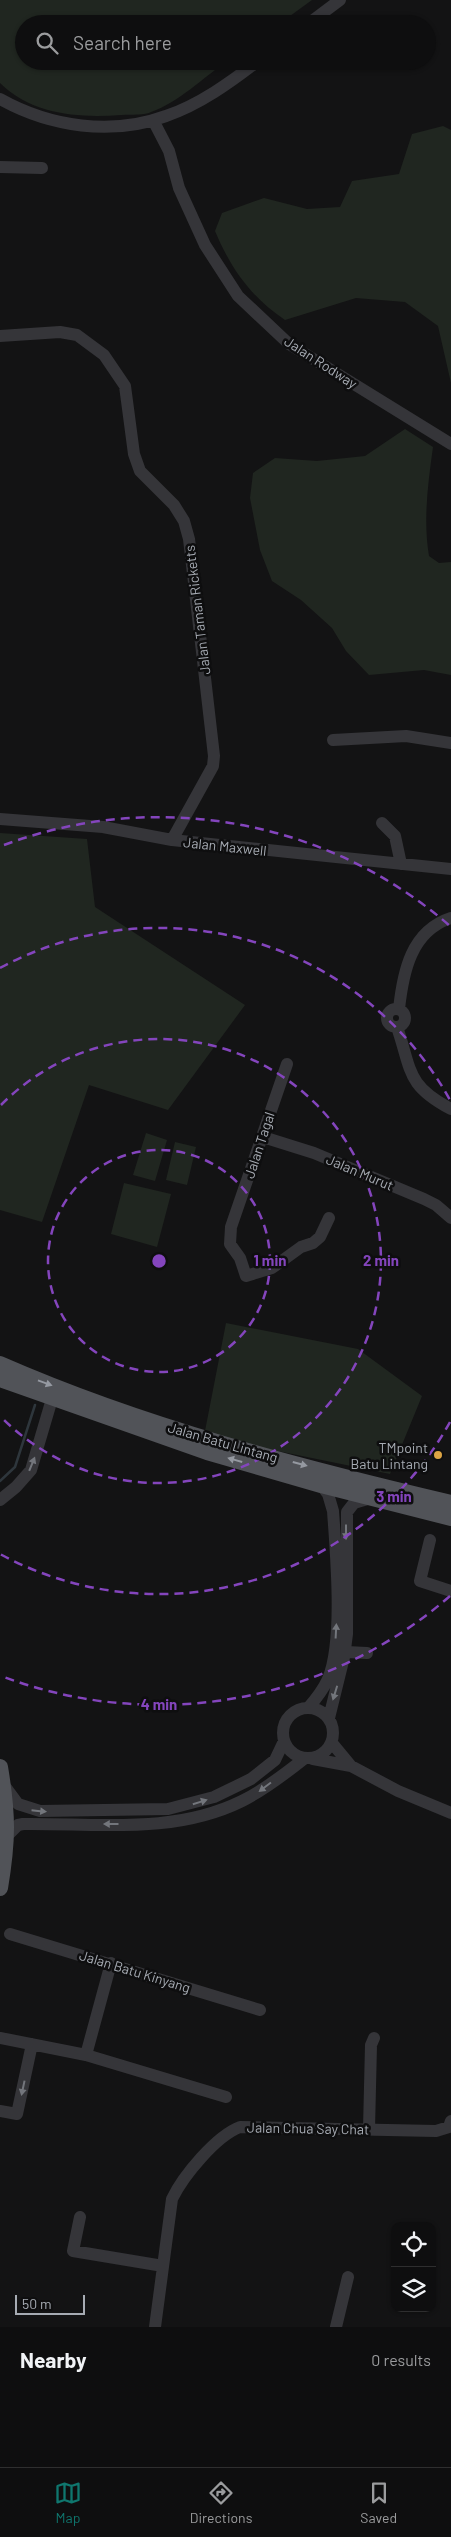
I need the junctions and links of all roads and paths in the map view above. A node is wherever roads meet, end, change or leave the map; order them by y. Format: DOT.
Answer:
graph roads {
  1 [pos="340,0"];
  2 [pos="320,15"];
  3 [pos="246,70"];
  4 [pos="0,99"];
  5 [pos="153,120"];
  6 [pos="0,167"];
  7 [pos="42,168"];
  8 [pos="0,336"];
  9 [pos="451,444"];
  10 [pos="333,740"];
  11 [pos="451,743"];
  12 [pos="0,819"];
  13 [pos="382,823"];
  14 [pos="172,840"];
  15 [pos="401,864"];
  16 [pos="451,869"];
  17 [pos="451,918"];
  18 [pos="288,1064"];
  19 [pos="451,1109"];
  20 [pos="263,1137"];
  21 [pos="329,1218"];
  22 [pos="451,1218"];
  23 [pos="0,1364"];
  24 [pos="0,1379"];
  25 [pos="52,1399"];
  26 [pos="321,1485"];
  27 [pos="370,1498"];
  28 [pos="0,1500"];
  29 [pos="451,1503"];
  30 [pos="451,1518"];
  31 [pos="430,1540"];
  32 [pos="451,1591"];
  33 [pos="346,1652"];
  34 [pos="367,1653"];
  35 [pos="308,1708"];
  36 [pos="329,1718"];
  37 [pos="284,1741"];
  38 [pos="332,1743"];
  39 [pos="309,1759"];
  40 [pos="351,1766"];
  41 [pos="1,1775"];
  42 [pos="451,1813"];
  43 [pos="7,1836"];
  44 [pos="0,1888"];
  45 [pos="10,1934"];
  46 [pos="111,1963"];
  47 [pos="260,2010"];
  48 [pos="0,2038"];
  49 [pos="374,2038"];
  50 [pos="32,2044"];
  51 [pos="86,2055"];
  52 [pos="226,2097"];
  53 [pos="0,2110"];
  54 [pos="451,2121"];
  55 [pos="369,2129"];
  56 [pos="80,2217"];
  57 [pos="163,2266"];
  58 [pos="348,2277"];
  59 [pos="155,2327"];
  60 [pos="169,2327"];
  61 [pos="336,2327"];
  1 -- 2 [label="street"];
  3 -- 5 [label="street"];
  4 -- 5 [label="street"];
  5 -- 9 [label="street, Jalan Rodway"];
  6 -- 7 [label="street"];
  8 -- 14 [label="street, Jalan Taman Ricketts"];
  10 -- 11 [label="street"];
  12 -- 14 [label="street, Jalan Maxwell"];
  13 -- 15 [label="street"];
  14 -- 15 [label="street, Jalan Maxwell"];
  15 -- 16 [label="street, Jalan Maxwell"];
  17 -- 19 [label="street"];
  18 -- 20 [label="street, Jalan Tagal"];
  20 -- 21 [label="street, Jalan Tagal"];
  20 -- 22 [label="street, Jalan Murut"];
  23 -- 29 [label="main road, Jalan Batu Lintang, one-way"];
  24 -- 25 [label="main road, Jalan Batu Lintang"];
  26 -- 25 [label="main road, Jalan Batu Lintang, one-way"];
  28 -- 25 [label="street, one-way"];
  26 -- 27 [label="main road, Jalan Batu Lintang"];
  35 -- 26 [label="street, one-way"];
  27 -- 30 [label="main road, Jalan Batu Lintang"];
  27 -- 33 [label="street, one-way"];
  31 -- 32 [label="street"];
  33 -- 34 [label="street"];
  33 -- 36 [label="street, one-way"];
  35 -- 36 [label="street"];
  35 -- 37 [label="street"];
  36 -- 38 [label="street"];
  37 -- 39 [label="street"];
  41 -- 37 [label="street, one-way"];
  38 -- 39 [label="street"];
  38 -- 40 [label="street"];
  39 -- 40 [label="street"];
  39 -- 43 [label="street, one-way"];
  40 -- 42 [label="street"];
  41 -- 43 [label="main road"];
  43 -- 44 [label="main road"];
  45 -- 46 [label="street, Jalan Batu Kinyang"];
  46 -- 47 [label="street, Jalan Batu Kinyang"];
  46 -- 51 [label="street"];
  48 -- 50 [label="street"];
  49 -- 55 [label="street"];
  50 -- 51 [label="street"];
  50 -- 53 [label="street, one-way"];
  51 -- 52 [label="street"];
  54 -- 55 [label="street, Jalan Chua Say Chat"];
  55 -- 57 [label="street, Jalan Chua Say Chat"];
  56 -- 57 [label="street"];
  57 -- 59 [label="street, Jalan Chua Say Chat"];
  58 -- 61 [label="street"];
  59 -- 60 [label="street"];
}
